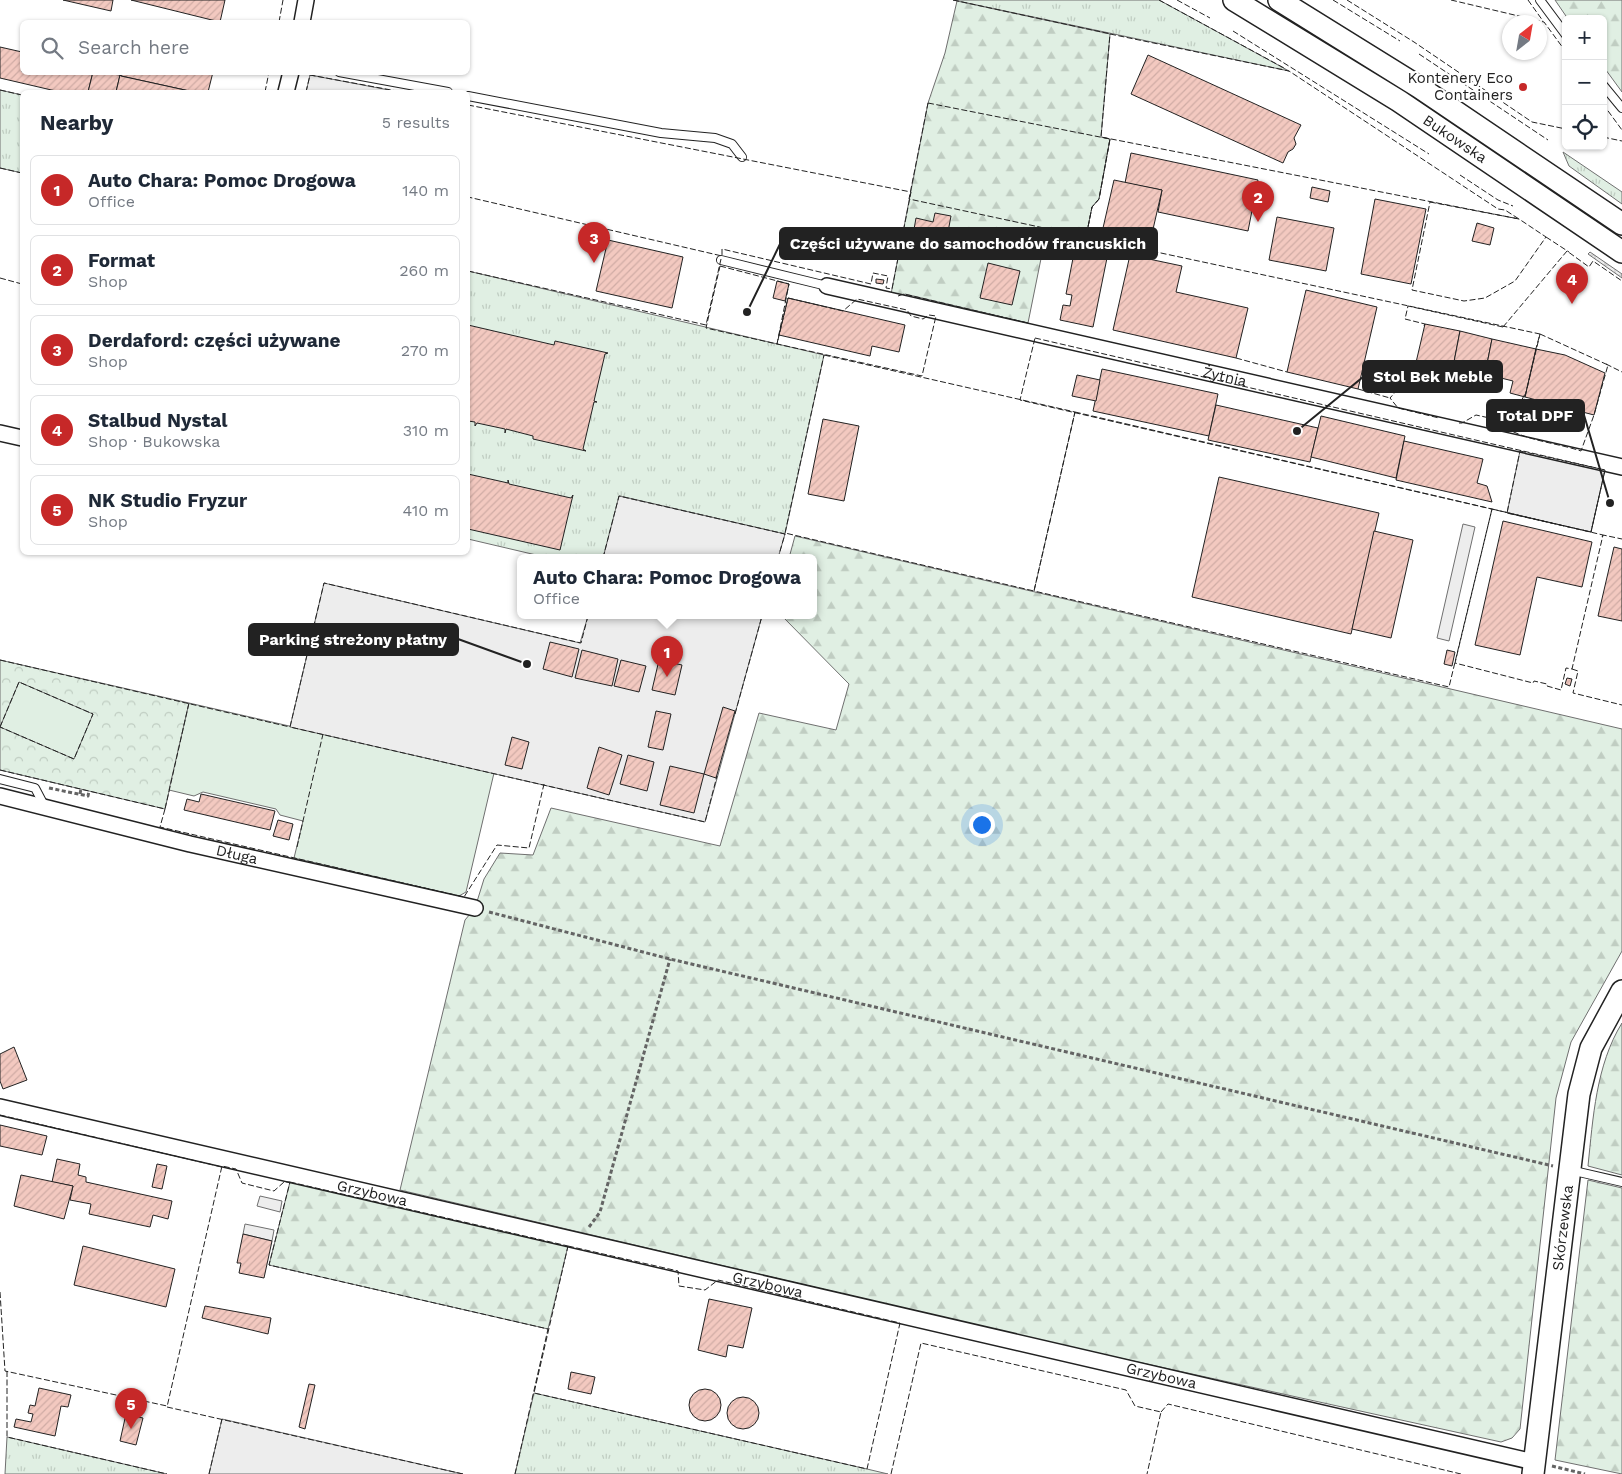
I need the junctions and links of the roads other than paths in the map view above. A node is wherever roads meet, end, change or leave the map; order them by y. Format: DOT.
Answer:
graph roads {
  1 [pos="306,0"];
  2 [pos="1234,0"];
  3 [pos="1279,0"];
  4 [pos="1540,0"];
  5 [pos="302,20"];
  6 [pos="1562,29"];
  7 [pos="290,75"];
  8 [pos="355,75"];
  9 [pos="286,90"];
  10 [pos="437,90"];
  11 [pos="1607,90"];
  12 [pos="470,96"];
  13 [pos="1622,108"];
  14 [pos="742,157"];
  15 [pos="1622,224"];
  16 [pos="1622,252"];
  17 [pos="721,260"];
  18 [pos="827,286"];
  19 [pos="0,433"];
  20 [pos="20,438"];
  21 [pos="1622,467"];
  22 [pos="0,779"];
  23 [pos="0,796"];
  24 [pos="45,807"];
  25 [pos="475,908"];
  26 [pos="1622,991"];
  27 [pos="0,1107"];
  28 [pos="1568,1170"];
  29 [pos="1622,1182"];
  30 [pos="1534,1468"];
  1 -- 5 [label="street"];
  2 -- 16 [label="main road, Bukowska"];
  3 -- 15 [label="main road, Bukowska"];
  4 -- 6 [label="lane"];
  7 -- 9 [label="street"];
  8 -- 10 [label="lane"];
  11 -- 13 [label="lane"];
  12 -- 14 [label="lane"];
  17 -- 18 [label="lane"];
  18 -- 21 [label="street, Żytnia"];
  19 -- 20 [label="street"];
  22 -- 24 [label="lane"];
  23 -- 24 [label="street, Długa"];
  24 -- 25 [label="street, Długa"];
  26 -- 28 [label="main road, Skórzewska"];
  27 -- 30 [label="street, Grzybowa"];
  28 -- 29 [label="lane"];
  28 -- 30 [label="main road, Skórzewska"];
}
